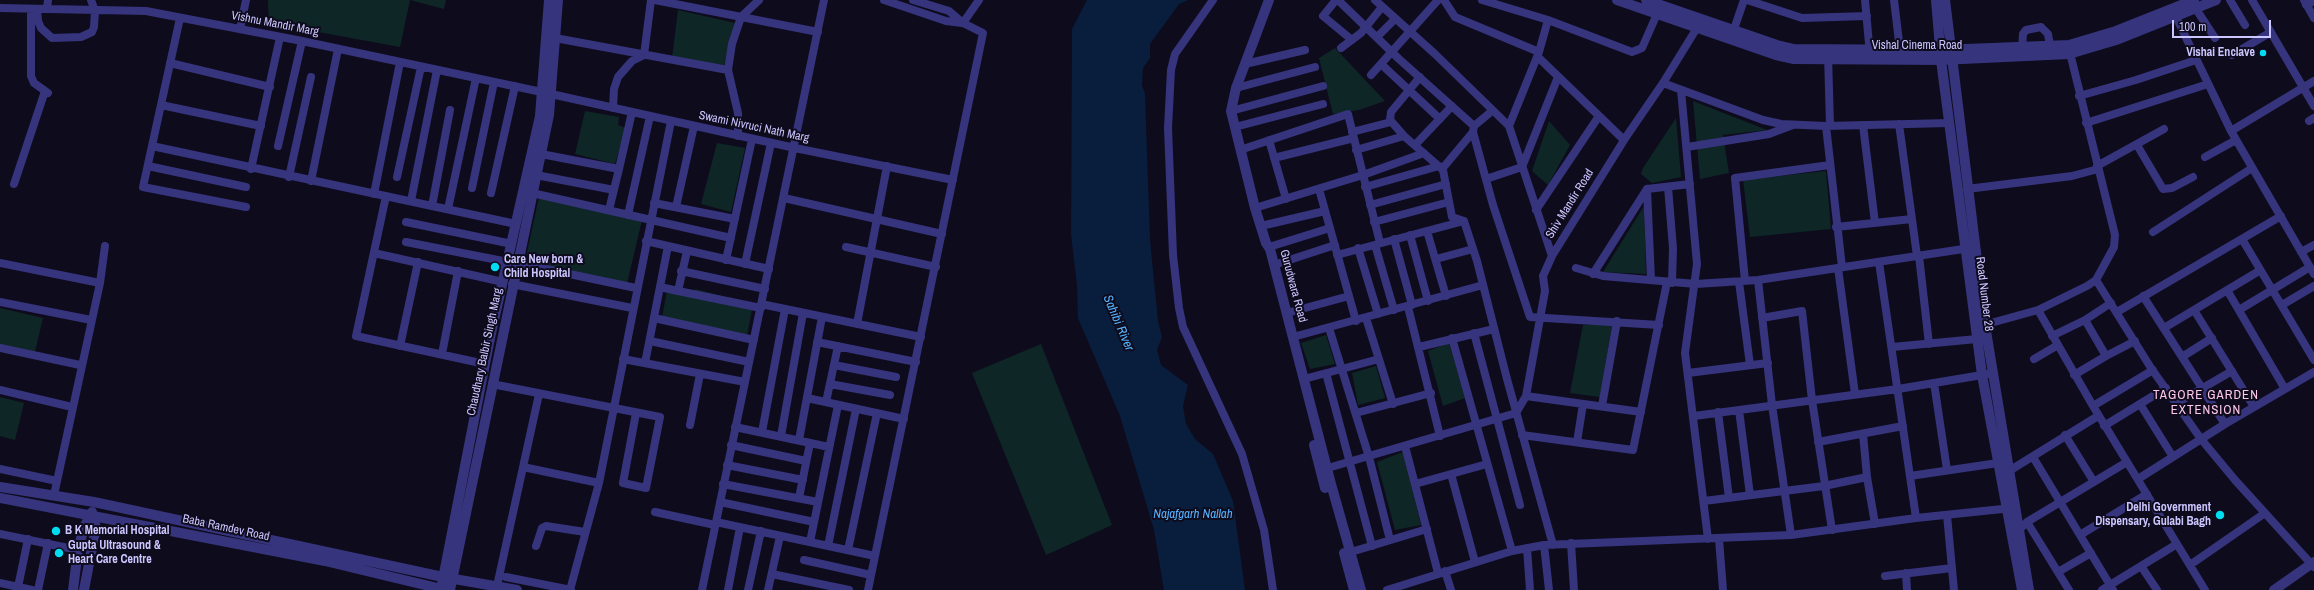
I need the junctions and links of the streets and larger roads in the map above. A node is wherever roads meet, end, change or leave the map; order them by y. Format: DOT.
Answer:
graph roads {
  1 [pos="48,0"];
  2 [pos="91,0"];
  3 [pos="246,0"];
  4 [pos="549,0"];
  5 [pos="558,0"];
  6 [pos="651,0"];
  7 [pos="655,0"];
  8 [pos="759,0"];
  9 [pos="824,0"];
  10 [pos="884,0"];
  11 [pos="913,0"];
  12 [pos="979,0"];
  13 [pos="1213,0"];
  14 [pos="1269,0"];
  15 [pos="1337,0"];
  16 [pos="1375,0"];
  17 [pos="1438,0"];
  18 [pos="1444,0"];
  19 [pos="1482,0"];
  20 [pos="1617,0"];
  21 [pos="1646,0"];
  22 [pos="1745,0"];
  23 [pos="1865,0"];
  24 [pos="1894,0"];
  25 [pos="1936,0"];
  26 [pos="1945,0"];
  27 [pos="2216,0"];
  28 [pos="2230,0"];
  29 [pos="2252,0"];
  30 [pos="2308,2"];
  31 [pos="2195,4"];
  32 [pos="1382,7"];
  33 [pos="0,8"];
  34 [pos="34,9"];
  35 [pos="47,9"];
  36 [pos="95,11"];
  37 [pos="1657,14"];
  38 [pos="1867,16"];
  39 [pos="741,17"];
  40 [pos="2176,17"];
  41 [pos="180,18"];
  42 [pos="2314,18"];
  43 [pos="1395,19"];
  44 [pos="1548,20"];
  45 [pos="963,23"];
  46 [pos="1699,24"];
  47 [pos="2245,25"];
  48 [pos="1365,26"];
  49 [pos="240,30"];
  50 [pos="818,32"];
  51 [pos="1410,32"];
  52 [pos="2271,32"];
  53 [pos="1732,35"];
  54 [pos="280,37"];
  55 [pos="555,38"];
  56 [pos="1377,38"];
  57 [pos="2215,38"];
  58 [pos="1352,40"];
  59 [pos="302,42"];
  60 [pos="2050,46"];
  61 [pos="1341,48"];
  62 [pos="2022,48"];
  63 [pos="338,49"];
  64 [pos="1305,50"];
  65 [pos="1900,50"];
  66 [pos="2069,50"];
  67 [pos="1392,52"];
  68 [pos="644,54"];
  69 [pos="1828,55"];
  70 [pos="1870,55"];
  71 [pos="1945,55"];
  72 [pos="2232,55"];
  73 [pos="1539,56"];
  74 [pos="2196,60"];
  75 [pos="400,62"];
  76 [pos="170,63"];
  77 [pos="1245,64"];
  78 [pos="1380,64"];
  79 [pos="421,66"];
  80 [pos="1315,66"];
  81 [pos="437,70"];
  82 [pos="728,70"];
  83 [pos="1371,75"];
  84 [pos="312,77"];
  85 [pos="1420,77"];
  86 [pos="1558,77"];
  87 [pos="476,78"];
  88 [pos="2314,81"];
  89 [pos="494,82"];
  90 [pos="1663,83"];
  91 [pos="2208,84"];
  92 [pos="515,86"];
  93 [pos="1323,86"];
  94 [pos="270,87"];
  95 [pos="2304,87"];
  96 [pos="1236,88"];
  97 [pos="1681,90"];
  98 [pos="1409,92"];
  99 [pos="546,93"];
  100 [pos="2079,96"];
  101 [pos="1323,104"];
  102 [pos="161,106"];
  103 [pos="1452,106"];
  104 [pos="2314,106"];
  105 [pos="613,108"];
  106 [pos="450,110"];
  107 [pos="1492,111"];
  108 [pos="632,112"];
  109 [pos="1231,112"];
  110 [pos="650,116"];
  111 [pos="1599,116"];
  112 [pos="1440,119"];
  113 [pos="671,121"];
  114 [pos="1391,122"];
  115 [pos="2086,122"];
  116 [pos="1949,123"];
  117 [pos="1794,124"];
  118 [pos="1899,124"];
  119 [pos="1863,125"];
  120 [pos="261,126"];
  121 [pos="694,126"];
  122 [pos="1509,126"];
  123 [pos="1828,126"];
  124 [pos="1234,128"];
  125 [pos="1474,129"];
  126 [pos="2164,129"];
  127 [pos="2231,131"];
  128 [pos="1353,135"];
  129 [pos="738,136"];
  130 [pos="1404,136"];
  131 [pos="752,139"];
  132 [pos="1269,140"];
  133 [pos="1624,140"];
  134 [pos="2236,140"];
  135 [pos="771,143"];
  136 [pos="1415,145"];
  137 [pos="2137,145"];
  138 [pos="152,146"];
  139 [pos="278,146"];
  140 [pos="1687,147"];
  141 [pos="795,148"];
  142 [pos="1240,150"];
  143 [pos="1356,150"];
  144 [pos="1424,153"];
  145 [pos="541,154"];
  146 [pos="2206,157"];
  147 [pos="1274,158"];
  148 [pos="148,166"];
  149 [pos="887,166"];
  150 [pos="1830,166"];
  151 [pos="1522,167"];
  152 [pos="2098,167"];
  153 [pos="1441,168"];
  154 [pos="2252,168"];
  155 [pos="251,169"];
  156 [pos="618,169"];
  157 [pos="536,175"];
  158 [pos="1363,175"];
  159 [pos="289,177"];
  160 [pos="397,177"];
  161 [pos="2193,177"];
  162 [pos="1486,179"];
  163 [pos="953,180"];
  164 [pos="310,181"];
  165 [pos="14,184"];
  166 [pos="1446,184"];
  167 [pos="1690,184"];
  168 [pos="246,187"];
  169 [pos="1365,187"];
  170 [pos="1668,187"];
  171 [pos="472,188"];
  172 [pos="1319,189"];
  173 [pos="1967,189"];
  174 [pos="614,190"];
  175 [pos="1647,190"];
  176 [pos="491,193"];
  177 [pos="532,193"];
  178 [pos="374,194"];
  179 [pos="386,196"];
  180 [pos="784,198"];
  181 [pos="1286,200"];
  182 [pos="411,201"];
  183 [pos="654,202"];
  184 [pos="1449,202"];
  185 [pos="1370,205"];
  186 [pos="432,206"];
  187 [pos="246,207"];
  188 [pos="676,207"];
  189 [pos="1255,208"];
  190 [pos="448,209"];
  191 [pos="609,210"];
  192 [pos="1536,210"];
  193 [pos="1325,211"];
  194 [pos="628,215"];
  195 [pos="2281,216"];
  196 [pos="877,219"];
  197 [pos="1912,219"];
  198 [pos="650,220"];
  199 [pos="735,220"];
  200 [pos="1464,221"];
  201 [pos="406,222"];
  202 [pos="1374,222"];
  203 [pos="1875,223"];
  204 [pos="516,224"];
  205 [pos="1261,226"];
  206 [pos="1836,227"];
  207 [pos="1330,228"];
  208 [pos="1427,231"];
  209 [pos="2153,232"];
  210 [pos="942,234"];
  211 [pos="1410,235"];
  212 [pos="731,238"];
  213 [pos="1394,239"];
  214 [pos="2242,240"];
  215 [pos="646,241"];
  216 [pos="406,242"];
  217 [pos="512,244"];
  218 [pos="1378,244"];
  219 [pos="1267,245"];
  220 [pos="1335,245"];
  221 [pos="2314,245"];
  222 [pos="105,246"];
  223 [pos="668,246"];
  224 [pos="846,247"];
  225 [pos="1358,248"];
  226 [pos="1970,248"];
  227 [pos="1473,249"];
  228 [pos="687,251"];
  229 [pos="871,252"];
  230 [pos="2301,252"];
  231 [pos="374,254"];
  232 [pos="1337,255"];
  233 [pos="1552,256"];
  234 [pos="1918,256"];
  235 [pos="1436,259"];
  236 [pos="726,260"];
  237 [pos="418,262"];
  238 [pos="512,262"];
  239 [pos="1879,262"];
  240 [pos="0,263"];
  241 [pos="745,264"];
  242 [pos="1274,265"];
  243 [pos="936,267"];
  244 [pos="1840,267"];
  245 [pos="1576,268"];
  246 [pos="769,269"];
  247 [pos="458,270"];
  248 [pos="2312,270"];
  249 [pos="681,271"];
  250 [pos="2259,271"];
  251 [pos="1593,274"];
  252 [pos="1651,280"];
  253 [pos="1758,280"];
  254 [pos="2096,280"];
  255 [pos="1669,282"];
  256 [pos="1742,282"];
  257 [pos="100,283"];
  258 [pos="508,283"];
  259 [pos="1696,284"];
  260 [pos="1483,285"];
  261 [pos="2314,286"];
  262 [pos="660,287"];
  263 [pos="636,288"];
  264 [pos="765,289"];
  265 [pos="2227,290"];
  266 [pos="2272,290"];
  267 [pos="678,291"];
  268 [pos="1349,296"];
  269 [pos="1446,296"];
  270 [pos="2143,296"];
  271 [pos="1428,301"];
  272 [pos="0,302"];
  273 [pos="2111,303"];
  274 [pos="2282,305"];
  275 [pos="761,306"];
  276 [pos="1410,306"];
  277 [pos="632,308"];
  278 [pos="785,309"];
  279 [pos="1394,310"];
  280 [pos="2038,310"];
  281 [pos="2194,310"];
  282 [pos="2239,310"];
  283 [pos="2117,312"];
  284 [pos="803,313"];
  285 [pos="1287,313"];
  286 [pos="1378,314"];
  287 [pos="822,317"];
  288 [pos="1540,317"];
  289 [pos="654,318"];
  290 [pos="1366,318"];
  291 [pos="1762,318"];
  292 [pos="91,320"];
  293 [pos="2085,320"];
  294 [pos="1356,321"];
  295 [pos="1617,321"];
  296 [pos="857,324"];
  297 [pos="1659,325"];
  298 [pos="1980,326"];
  299 [pos="1329,328"];
  300 [pos="2164,328"];
  301 [pos="1494,329"];
  302 [pos="1474,333"];
  303 [pos="2052,336"];
  304 [pos="921,337"];
  305 [pos="1293,337"];
  306 [pos="1452,338"];
  307 [pos="2212,338"];
  308 [pos="1977,339"];
  309 [pos="754,340"];
  310 [pos="650,341"];
  311 [pos="2135,341"];
  312 [pos="817,342"];
  313 [pos="1929,344"];
  314 [pos="2058,345"];
  315 [pos="400,346"];
  316 [pos="838,346"];
  317 [pos="1419,347"];
  318 [pos="1892,347"];
  319 [pos="0,348"];
  320 [pos="442,354"];
  321 [pos="2106,356"];
  322 [pos="2182,357"];
  323 [pos="623,358"];
  324 [pos="1379,359"];
  325 [pos="2034,359"];
  326 [pos="2314,360"];
  327 [pos="749,362"];
  328 [pos="916,362"];
  329 [pos="645,363"];
  330 [pos="1768,363"];
  331 [pos="485,364"];
  332 [pos="80,365"];
  333 [pos="834,365"];
  334 [pos="1750,365"];
  335 [pos="1342,369"];
  336 [pos="2153,370"];
  337 [pos="2232,371"];
  338 [pos="1688,372"];
  339 [pos="2314,372"];
  340 [pos="1326,373"];
  341 [pos="1993,373"];
  342 [pos="700,374"];
  343 [pos="2074,374"];
  344 [pos="1982,375"];
  345 [pos="896,378"];
  346 [pos="1304,379"];
  347 [pos="745,382"];
  348 [pos="1934,383"];
  349 [pos="492,384"];
  350 [pos="830,384"];
  351 [pos="2166,388"];
  352 [pos="1898,389"];
  353 [pos="2202,389"];
  354 [pos="2285,389"];
  355 [pos="0,390"];
  356 [pos="539,394"];
  357 [pos="1431,394"];
  358 [pos="1855,394"];
  359 [pos="890,395"];
  360 [pos="1526,396"];
  361 [pos="807,398"];
  362 [pos="1812,400"];
  363 [pos="826,402"];
  364 [pos="2177,403"];
  365 [pos="1393,404"];
  366 [pos="1583,404"];
  367 [pos="2140,404"];
  368 [pos="838,405"];
  369 [pos="1772,405"];
  370 [pos="1602,406"];
  371 [pos="2092,406"];
  372 [pos="72,407"];
  373 [pos="2254,407"];
  374 [pos="613,409"];
  375 [pos="856,409"];
  376 [pos="1739,410"];
  377 [pos="1641,412"];
  378 [pos="1718,412"];
  379 [pos="636,413"];
  380 [pos="877,413"];
  381 [pos="1356,413"];
  382 [pos="1516,413"];
  383 [pos="1694,416"];
  384 [pos="2098,416"];
  385 [pos="904,419"];
  386 [pos="1497,419"];
  387 [pos="2225,424"];
  388 [pos="1476,425"];
  389 [pos="690,426"];
  390 [pos="1903,426"];
  391 [pos="2104,426"];
  392 [pos="735,427"];
  393 [pos="762,432"];
  394 [pos="1863,434"];
  395 [pos="1522,435"];
  396 [pos="2065,435"];
  397 [pos="781,436"];
  398 [pos="1440,436"];
  399 [pos="2201,439"];
  400 [pos="799,440"];
  401 [pos="1577,442"];
  402 [pos="1818,442"];
  403 [pos="810,443"];
  404 [pos="731,445"];
  405 [pos="1405,446"];
  406 [pos="829,447"];
  407 [pos="1369,457"];
  408 [pos="2033,457"];
  409 [pos="2173,457"];
  410 [pos="806,461"];
  411 [pos="1351,462"];
  412 [pos="2127,462"];
  413 [pos="1998,463"];
  414 [pos="727,464"];
  415 [pos="1487,464"];
  416 [pos="523,466"];
  417 [pos="0,469"];
  418 [pos="1324,469"];
  419 [pos="1947,470"];
  420 [pos="2009,471"];
  421 [pos="1451,474"];
  422 [pos="1910,476"];
  423 [pos="1867,478"];
  424 [pos="2138,479"];
  425 [pos="57,480"];
  426 [pos="802,480"];
  427 [pos="2094,482"];
  428 [pos="599,483"];
  429 [pos="723,484"];
  430 [pos="1415,484"];
  431 [pos="1824,486"];
  432 [pos="0,487"];
  433 [pos="1785,492"];
  434 [pos="2147,494"];
  435 [pos="54,495"];
  436 [pos="1750,495"];
  437 [pos="0,498"];
  438 [pos="799,498"];
  439 [pos="1730,498"];
  440 [pos="1704,501"];
  441 [pos="94,502"];
  442 [pos="720,502"];
  443 [pos="818,502"];
  444 [pos="2061,502"];
  445 [pos="1520,505"];
  446 [pos="2011,508"];
  447 [pos="656,512"];
  448 [pos="2265,513"];
  449 [pos="1947,515"];
  450 [pos="92,516"];
  451 [pos="1916,518"];
  452 [pos="814,522"];
  453 [pos="2027,522"];
  454 [pos="715,524"];
  455 [pos="1875,524"];
  456 [pos="740,527"];
  457 [pos="1427,529"];
  458 [pos="1832,530"];
  459 [pos="2019,530"];
  460 [pos="761,531"];
  461 [pos="585,532"];
  462 [pos="0,534"];
  463 [pos="1791,535"];
  464 [pos="2080,535"];
  465 [pos="780,536"];
  466 [pos="28,539"];
  467 [pos="1708,539"];
  468 [pos="1719,539"];
  469 [pos="1390,540"];
  470 [pos="810,542"];
  471 [pos="48,543"];
  472 [pos="1570,543"];
  473 [pos="2177,544"];
  474 [pos="1544,545"];
  475 [pos="1553,545"];
  476 [pos="536,546"];
  477 [pos="828,546"];
  478 [pos="1372,546"];
  479 [pos="1527,548"];
  480 [pos="78,550"];
  481 [pos="848,550"];
  482 [pos="1512,551"];
  483 [pos="1351,552"];
  484 [pos="2091,553"];
  485 [pos="875,556"];
  486 [pos="804,560"];
  487 [pos="1475,562"];
  488 [pos="2190,565"];
  489 [pos="2141,566"];
  490 [pos="2313,566"];
  491 [pos="1952,568"];
  492 [pos="1442,572"];
  493 [pos="2058,572"];
  494 [pos="1906,573"];
  495 [pos="772,574"];
  496 [pos="871,575"];
  497 [pos="1885,576"];
  498 [pos="448,577"];
  499 [pos="506,578"];
  500 [pos="0,583"];
  501 [pos="497,586"];
  502 [pos="1412,586"];
  503 [pos="18,587"];
  504 [pos="2112,588"];
  505 [pos="32,590"];
  506 [pos="38,590"];
  507 [pos="73,590"];
  508 [pos="84,590"];
  509 [pos="446,590"];
  510 [pos="517,590"];
  511 [pos="570,590"];
  512 [pos="702,590"];
  513 [pos="728,590"];
  514 [pos="748,590"];
  515 [pos="768,590"];
  516 [pos="848,590"];
  517 [pos="868,590"];
  518 [pos="1273,590"];
  519 [pos="1354,590"];
  520 [pos="1362,590"];
  521 [pos="1387,590"];
  522 [pos="1451,590"];
  523 [pos="1530,590"];
  524 [pos="1549,590"];
  525 [pos="1574,590"];
  526 [pos="1723,590"];
  527 [pos="1907,590"];
  528 [pos="1954,590"];
  529 [pos="2022,590"];
  530 [pos="2029,590"];
  531 [pos="2069,590"];
  532 [pos="2102,590"];
  533 [pos="2157,590"];
  534 [pos="2205,590"];
  535 [pos="2274,590"];
  536 [pos="2285,590"];
  1 -- 35 [label="street"];
  2 -- 36 [label="street"];
  3 -- 49 [label="street"];
  4 -- 99 [label="street, Chaudhary Balbir Singh Marg"];
  5 -- 55 [label="street, Chaudhary Balbir Singh Marg"];
  6 -- 68 [label="street"];
  7 -- 39 [label="street"];
  8 -- 39 [label="street"];
  9 -- 50 [label="street"];
  10 -- 45 [label="street"];
  11 -- 45 [label="street"];
  12 -- 45 [label="street"];
  13 -- 518 [label="street"];
  14 -- 77 [label="street"];
  15 -- 48 [label="street"];
  15 -- 58 [label="street"];
  16 -- 32 [label="street"];
  17 -- 51 [label="street"];
  18 -- 73 [label="street"];
  19 -- 44 [label="street"];
  20 -- 37 [label="street, Vishal Cinema Road"];
  21 -- 46 [label="street, Vishal Cinema Road"];
  22 -- 38 [label="street"];
  22 -- 53 [label="street"];
  23 -- 38 [label="street"];
  24 -- 65 [label="street"];
  25 -- 71 [label="street, Road Number 28"];
  26 -- 71 [label="street, Road Number 28"];
  27 -- 31 [label="street, Vishal Cinema Road"];
  28 -- 47 [label="street"];
  29 -- 52 [label="street"];
  30 -- 42 [label="street"];
  31 -- 40 [label="street, Vishal Cinema Road"];
  31 -- 57 [label="street"];
  31 -- 66 [label="street, Vishal Cinema Road"];
  32 -- 43 [label="street"];
  32 -- 48 [label="street"];
  33 -- 34 [label="street, Vishnu Mandir Marg"];
  34 -- 35 [label="street, Vishnu Mandir Marg"];
  34 -- 36 [label="street"];
  34 -- 165 [label="street"];
  35 -- 36 [label="street, Vishnu Mandir Marg"];
  36 -- 41 [label="street, Vishnu Mandir Marg"];
  37 -- 44 [label="street"];
  37 -- 46 [label="street, Vishal Cinema Road"];
  38 -- 70 [label="street"];
  39 -- 50 [label="street"];
  39 -- 82 [label="street"];
  40 -- 66 [label="street, Vishal Cinema Road"];
  40 -- 74 [label="street"];
  41 -- 49 [label="street, Vishnu Mandir Marg"];
  41 -- 76 [label="street"];
  43 -- 51 [label="street"];
  43 -- 56 [label="street"];
  44 -- 73 [label="street"];
  45 -- 163 [label="street"];
  46 -- 53 [label="street, Vishal Cinema Road"];
  46 -- 90 [label="street, Shiv Mandir Road"];
  48 -- 56 [label="street"];
  48 -- 58 [label="street"];
  49 -- 54 [label="street, Vishnu Mandir Marg"];
  50 -- 141 [label="street"];
  51 -- 67 [label="street"];
  51 -- 107 [label="street"];
  52 -- 72 [label="street"];
  52 -- 95 [label="street"];
  53 -- 69 [label="street, Vishal Cinema Road"];
  54 -- 59 [label="street, Vishnu Mandir Marg"];
  54 -- 94 [label="street"];
  55 -- 68 [label="street"];
  55 -- 99 [label="street, Chaudhary Balbir Singh Marg"];
  56 -- 67 [label="street"];
  58 -- 61 [label="street"];
  59 -- 63 [label="street, Vishnu Mandir Marg"];
  59 -- 139 [label="street"];
  60 -- 62 [label="street, Vishal Cinema Road"];
  60 -- 62 [label="street"];
  60 -- 66 [label="street, Vishal Cinema Road"];
  62 -- 71 [label="street, Vishal Cinema Road"];
  63 -- 75 [label="street, Vishnu Mandir Marg"];
  63 -- 164 [label="street"];
  64 -- 77 [label="street"];
  65 -- 70 [label="street, Vishal Cinema Road"];
  65 -- 71 [label="street, Vishal Cinema Road"];
  66 -- 71 [label="street, Vishal Cinema Road"];
  66 -- 100 [label="street"];
  67 -- 78 [label="street"];
  67 -- 85 [label="street"];
  68 -- 82 [label="street"];
  68 -- 105 [label="street"];
  69 -- 70 [label="street, Vishal Cinema Road"];
  69 -- 123 [label="street"];
  70 -- 71 [label="street, Vishal Cinema Road"];
  71 -- 116 [label="street, Road Number 28"];
  71 -- 173 [label="street, Road Number 28"];
  73 -- 86 [label="street"];
  73 -- 122 [label="street"];
  74 -- 91 [label="street"];
  74 -- 100 [label="street"];
  75 -- 79 [label="street, Vishnu Mandir Marg"];
  75 -- 178 [label="street"];
  76 -- 94 [label="street"];
  76 -- 102 [label="street"];
  77 -- 96 [label="street"];
  78 -- 83 [label="street"];
  78 -- 98 [label="street"];
  79 -- 81 [label="street, Vishnu Mandir Marg"];
  79 -- 160 [label="street"];
  80 -- 96 [label="street"];
  81 -- 87 [label="street, Vishnu Mandir Marg"];
  81 -- 182 [label="street"];
  82 -- 129 [label="street"];
  84 -- 159 [label="street"];
  85 -- 98 [label="street"];
  85 -- 103 [label="street"];
  86 -- 111 [label="street"];
  86 -- 151 [label="street"];
  87 -- 89 [label="street, Vishnu Mandir Marg"];
  87 -- 190 [label="street"];
  88 -- 95 [label="street"];
  89 -- 92 [label="street, Vishnu Mandir Marg"];
  89 -- 171 [label="street"];
  90 -- 97 [label="street"];
  90 -- 133 [label="street, Shiv Mandir Road"];
  91 -- 115 [label="street"];
  91 -- 127 [label="street"];
  92 -- 99 [label="street, Vishnu Mandir Marg"];
  92 -- 176 [label="street"];
  93 -- 109 [label="street"];
  94 -- 120 [label="street"];
  95 -- 104 [label="street"];
  95 -- 127 [label="street"];
  96 -- 109 [label="street"];
  97 -- 117 [label="street"];
  97 -- 140 [label="street"];
  98 -- 112 [label="street"];
  98 -- 114 [label="street"];
  99 -- 105 [label="street, Swami Nivruci Nath Marg"];
  99 -- 145 [label="street, Chaudhary Balbir Singh Marg"];
  99 -- 204 [label="street, Chaudhary Balbir Singh Marg"];
  100 -- 115 [label="street"];
  101 -- 124 [label="street"];
  102 -- 120 [label="street"];
  102 -- 138 [label="street"];
  103 -- 112 [label="street"];
  103 -- 125 [label="street"];
  105 -- 108 [label="street, Swami Nivruci Nath Marg"];
  106 -- 186 [label="street"];
  107 -- 122 [label="street"];
  107 -- 125 [label="street"];
  108 -- 110 [label="street, Swami Nivruci Nath Marg"];
  108 -- 156 [label="street"];
  109 -- 124 [label="street"];
  110 -- 113 [label="street, Swami Nivruci Nath Marg"];
  110 -- 194 [label="street"];
  111 -- 133 [label="street"];
  111 -- 192 [label="street"];
  112 -- 136 [label="street"];
  113 -- 121 [label="street, Swami Nivruci Nath Marg"];
  113 -- 183 [label="street"];
  114 -- 128 [label="street"];
  114 -- 130 [label="street"];
  115 -- 152 [label="street"];
  116 -- 118 [label="street"];
  116 -- 226 [label="street, Road Number 28"];
  117 -- 123 [label="street"];
  117 -- 140 [label="street"];
  118 -- 119 [label="street"];
  118 -- 197 [label="street"];
  119 -- 123 [label="street"];
  119 -- 203 [label="street"];
  120 -- 155 [label="street"];
  121 -- 129 [label="street, Swami Nivruci Nath Marg"];
  121 -- 188 [label="street"];
  122 -- 151 [label="street"];
  123 -- 150 [label="street"];
  124 -- 142 [label="street"];
  125 -- 153 [label="street"];
  125 -- 162 [label="street"];
  126 -- 137 [label="street"];
  127 -- 134 [label="street"];
  128 -- 132 [label="street"];
  128 -- 143 [label="street"];
  128 -- 147 [label="street"];
  129 -- 131 [label="street, Swami Nivruci Nath Marg"];
  130 -- 136 [label="street"];
  130 -- 143 [label="street"];
  131 -- 135 [label="street, Swami Nivruci Nath Marg"];
  131 -- 199 [label="street"];
  132 -- 142 [label="street"];
  132 -- 147 [label="street"];
  133 -- 233 [label="street, Shiv Mandir Road"];
  134 -- 146 [label="street"];
  134 -- 154 [label="street"];
  135 -- 141 [label="street, Swami Nivruci Nath Marg"];
  135 -- 241 [label="street"];
  136 -- 144 [label="street"];
  137 -- 152 [label="street"];
  137 -- 161 [label="street"];
  138 -- 148 [label="street"];
  138 -- 155 [label="street"];
  140 -- 167 [label="street"];
  141 -- 149 [label="street, Swami Nivruci Nath Marg"];
  141 -- 180 [label="street"];
  142 -- 189 [label="street"];
  143 -- 158 [label="street"];
  144 -- 153 [label="street"];
  144 -- 158 [label="street"];
  145 -- 156 [label="street"];
  145 -- 157 [label="street, Chaudhary Balbir Singh Marg"];
  147 -- 181 [label="street"];
  148 -- 168 [label="street"];
  148 -- 187 [label="street"];
  149 -- 163 [label="street, Swami Nivruci Nath Marg"];
  149 -- 196 [label="street"];
  150 -- 206 [label="street"];
  150 -- 256 [label="street"];
  151 -- 162 [label="street"];
  151 -- 192 [label="street"];
  152 -- 173 [label="street"];
  152 -- 254 [label="street"];
  153 -- 166 [label="street"];
  153 -- 169 [label="street"];
  154 -- 195 [label="street"];
  154 -- 209 [label="street"];
  155 -- 159 [label="street"];
  156 -- 174 [label="street"];
  157 -- 174 [label="street"];
  157 -- 177 [label="street, Chaudhary Balbir Singh Marg"];
  158 -- 169 [label="street"];
  158 -- 172 [label="street"];
  159 -- 164 [label="street"];
  162 -- 288 [label="street"];
  163 -- 210 [label="street"];
  164 -- 178 [label="street"];
  166 -- 184 [label="street"];
  166 -- 185 [label="street"];
  167 -- 170 [label="street"];
  167 -- 259 [label="street"];
  169 -- 185 [label="street"];
  170 -- 175 [label="street"];
  170 -- 255 [label="street"];
  172 -- 181 [label="street"];
  172 -- 193 [label="street"];
  173 -- 226 [label="street, Road Number 28"];
  174 -- 191 [label="street"];
  175 -- 251 [label="street"];
  175 -- 252 [label="street"];
  177 -- 191 [label="street"];
  177 -- 238 [label="street, Chaudhary Balbir Singh Marg"];
  178 -- 179 [label="street"];
  179 -- 182 [label="street"];
  179 -- 231 [label="street"];
  180 -- 196 [label="street"];
  180 -- 246 [label="street"];
  181 -- 189 [label="street"];
  182 -- 186 [label="street"];
  183 -- 188 [label="street"];
  183 -- 198 [label="street"];
  184 -- 200 [label="street"];
  184 -- 202 [label="street"];
  185 -- 202 [label="street"];
  186 -- 190 [label="street"];
  188 -- 199 [label="street"];
  189 -- 205 [label="street"];
  190 -- 204 [label="street"];
  191 -- 194 [label="street"];
  192 -- 233 [label="street"];
  193 -- 205 [label="street"];
  193 -- 207 [label="street"];
  194 -- 198 [label="street"];
  195 -- 214 [label="street"];
  195 -- 230 [label="street"];
  196 -- 210 [label="street"];
  196 -- 229 [label="street"];
  197 -- 203 [label="street"];
  197 -- 234 [label="street"];
  198 -- 212 [label="street"];
  198 -- 215 [label="street"];
  199 -- 212 [label="street"];
  200 -- 208 [label="street"];
  200 -- 227 [label="street"];
  201 -- 217 [label="street"];
  202 -- 218 [label="street"];
  203 -- 206 [label="street"];
  204 -- 217 [label="street, Chaudhary Balbir Singh Marg"];
  205 -- 219 [label="street"];
  206 -- 244 [label="street"];
  207 -- 219 [label="street"];
  207 -- 220 [label="street"];
  208 -- 211 [label="street"];
  208 -- 235 [label="street"];
  210 -- 243 [label="street"];
  211 -- 213 [label="street"];
  211 -- 271 [label="street"];
  212 -- 236 [label="street"];
  213 -- 218 [label="street"];
  213 -- 276 [label="street"];
  214 -- 250 [label="street"];
  214 -- 270 [label="street"];
  215 -- 223 [label="street"];
  215 -- 263 [label="street"];
  216 -- 238 [label="street"];
  217 -- 238 [label="street, Chaudhary Balbir Singh Marg"];
  218 -- 225 [label="street"];
  218 -- 279 [label="street"];
  219 -- 242 [label="street, Gurudwara Road"];
  219 -- 418 [label="street, Gurudwara Road"];
  220 -- 232 [label="street"];
  220 -- 242 [label="street"];
  221 -- 230 [label="street"];
  222 -- 257 [label="street"];
  223 -- 228 [label="street"];
  223 -- 262 [label="street"];
  224 -- 229 [label="street"];
  225 -- 232 [label="street"];
  225 -- 286 [label="street"];
  226 -- 234 [label="street"];
  226 -- 298 [label="street, Road Number 28"];
  227 -- 235 [label="street"];
  227 -- 260 [label="street"];
  228 -- 236 [label="street"];
  228 -- 249 [label="street"];
  229 -- 243 [label="street"];
  229 -- 296 [label="street"];
  230 -- 248 [label="street"];
  231 -- 237 [label="street"];
  231 -- 315 [label="street"];
  232 -- 268 [label="street"];
  233 -- 288 [label="street, Shiv Mandir Road"];
  234 -- 239 [label="street"];
  234 -- 313 [label="street"];
  235 -- 269 [label="street"];
  236 -- 241 [label="street"];
  237 -- 247 [label="street"];
  237 -- 315 [label="street"];
  238 -- 258 [label="street, Chaudhary Balbir Singh Marg"];
  238 -- 263 [label="street"];
  239 -- 244 [label="street"];
  239 -- 318 [label="street"];
  240 -- 257 [label="street"];
  241 -- 246 [label="street"];
  242 -- 285 [label="street, Gurudwara Road"];
  243 -- 304 [label="street"];
  244 -- 253 [label="street"];
  244 -- 358 [label="street"];
  245 -- 251 [label="street"];
  246 -- 264 [label="street"];
  247 -- 258 [label="street"];
  247 -- 320 [label="street"];
  248 -- 266 [label="street"];
  249 -- 264 [label="street"];
  249 -- 267 [label="street"];
  250 -- 265 [label="street"];
  250 -- 266 [label="street"];
  251 -- 252 [label="street"];
  252 -- 255 [label="street"];
  253 -- 256 [label="street"];
  253 -- 291 [label="street"];
  254 -- 273 [label="street"];
  254 -- 280 [label="street"];
  255 -- 259 [label="street"];
  255 -- 297 [label="street"];
  256 -- 259 [label="street"];
  256 -- 334 [label="street"];
  257 -- 292 [label="street"];
  258 -- 277 [label="street"];
  258 -- 331 [label="street, Chaudhary Balbir Singh Marg"];
  258 -- 349 [label="street, Chaudhary Balbir Singh Marg"];
  259 -- 338 [label="street"];
  260 -- 269 [label="street"];
  260 -- 301 [label="street"];
  261 -- 274 [label="street"];
  262 -- 267 [label="street"];
  262 -- 289 [label="street"];
  263 -- 277 [label="street"];
  264 -- 275 [label="street"];
  265 -- 281 [label="street"];
  265 -- 282 [label="street"];
  266 -- 274 [label="street"];
  266 -- 282 [label="street"];
  267 -- 275 [label="street"];
  268 -- 285 [label="street"];
  268 -- 294 [label="street"];
  269 -- 271 [label="street"];
  270 -- 283 [label="street"];
  270 -- 300 [label="street"];
  271 -- 276 [label="street"];
  272 -- 292 [label="street"];
  273 -- 283 [label="street"];
  273 -- 293 [label="street"];
  274 -- 326 [label="street"];
  275 -- 278 [label="street"];
  275 -- 309 [label="street"];
  276 -- 279 [label="street"];
  276 -- 317 [label="street"];
  277 -- 323 [label="street"];
  278 -- 284 [label="street"];
  278 -- 393 [label="street"];
  279 -- 286 [label="street"];
  280 -- 298 [label="street"];
  280 -- 303 [label="street"];
  281 -- 300 [label="street"];
  281 -- 307 [label="street"];
  282 -- 354 [label="street"];
  283 -- 311 [label="street"];
  284 -- 287 [label="street"];
  284 -- 397 [label="street"];
  285 -- 305 [label="street, Gurudwara Road"];
  286 -- 290 [label="street"];
  287 -- 296 [label="street"];
  287 -- 312 [label="street"];
  288 -- 295 [label="street"];
  288 -- 360 [label="street, Shiv Mandir Road"];
  289 -- 309 [label="street"];
  289 -- 310 [label="street"];
  290 -- 294 [label="street"];
  290 -- 324 [label="street"];
  291 -- 330 [label="street"];
  291 -- 362 [label="street"];
  292 -- 332 [label="street"];
  293 -- 303 [label="street"];
  293 -- 321 [label="street"];
  294 -- 299 [label="street"];
  295 -- 297 [label="street"];
  295 -- 370 [label="street"];
  296 -- 304 [label="street"];
  297 -- 377 [label="street"];
  298 -- 308 [label="street, Road Number 28"];
  298 -- 341 [label="street, Road Number 28"];
  299 -- 305 [label="street"];
  299 -- 335 [label="street"];
  300 -- 322 [label="street"];
  301 -- 302 [label="street"];
  301 -- 382 [label="street"];
  302 -- 306 [label="street"];
  302 -- 386 [label="street"];
  303 -- 314 [label="street"];
  304 -- 328 [label="street"];
  305 -- 346 [label="street, Gurudwara Road"];
  306 -- 317 [label="street"];
  306 -- 388 [label="street"];
  307 -- 322 [label="street"];
  307 -- 337 [label="street"];
  308 -- 313 [label="street"];
  308 -- 344 [label="street, Road Number 28"];
  309 -- 327 [label="street"];
  310 -- 327 [label="street"];
  310 -- 329 [label="street"];
  311 -- 321 [label="street"];
  311 -- 336 [label="street"];
  312 -- 316 [label="street"];
  312 -- 361 [label="street"];
  313 -- 318 [label="street"];
  314 -- 325 [label="street"];
  314 -- 343 [label="street"];
  315 -- 320 [label="street"];
  316 -- 328 [label="street"];
  316 -- 333 [label="street"];
  317 -- 357 [label="street"];
  318 -- 352 [label="street"];
  319 -- 332 [label="street"];
  320 -- 331 [label="street"];
  321 -- 343 [label="street"];
  322 -- 353 [label="street"];
  323 -- 329 [label="street"];
  323 -- 374 [label="street"];
  324 -- 335 [label="street"];
  324 -- 365 [label="street"];
  327 -- 347 [label="street"];
  328 -- 385 [label="street"];
  329 -- 342 [label="street"];
  330 -- 334 [label="street"];
  330 -- 369 [label="street"];
  331 -- 498 [label="street, Chaudhary Balbir Singh Marg"];
  332 -- 372 [label="street"];
  333 -- 345 [label="street"];
  333 -- 350 [label="street"];
  334 -- 338 [label="street"];
  335 -- 340 [label="street"];
  335 -- 381 [label="street"];
  336 -- 351 [label="street"];
  336 -- 371 [label="street"];
  337 -- 353 [label="street"];
  337 -- 373 [label="street"];
  338 -- 383 [label="street"];
  339 -- 354 [label="street"];
  340 -- 346 [label="street"];
  340 -- 411 [label="street"];
  341 -- 344 [label="street"];
  341 -- 420 [label="street, Road Number 28"];
  342 -- 347 [label="street"];
  342 -- 389 [label="street"];
  343 -- 371 [label="street"];
  344 -- 348 [label="street"];
  344 -- 413 [label="street, Road Number 28"];
  346 -- 418 [label="street, Gurudwara Road"];
  347 -- 392 [label="street"];
  348 -- 352 [label="street"];
  348 -- 419 [label="street"];
  349 -- 356 [label="street"];
  349 -- 498 [label="street, Chaudhary Balbir Singh Marg"];
  350 -- 359 [label="street"];
  350 -- 363 [label="street"];
  351 -- 364 [label="street"];
  351 -- 367 [label="street"];
  352 -- 358 [label="street"];
  352 -- 390 [label="street"];
  353 -- 364 [label="street"];
  353 -- 387 [label="street"];
  354 -- 373 [label="street"];
  355 -- 372 [label="street"];
  356 -- 374 [label="street"];
  356 -- 416 [label="street"];
  357 -- 365 [label="street"];
  357 -- 398 [label="street"];
  358 -- 362 [label="street"];
  360 -- 366 [label="street"];
  360 -- 382 [label="street, Shiv Mandir Road"];
  361 -- 363 [label="street"];
  361 -- 400 [label="street"];
  362 -- 369 [label="street"];
  362 -- 402 [label="street"];
  363 -- 368 [label="street"];
  364 -- 399 [label="street"];
  365 -- 381 [label="street"];
  366 -- 370 [label="street"];
  366 -- 401 [label="street"];
  367 -- 391 [label="street"];
  367 -- 409 [label="street"];
  368 -- 375 [label="street"];
  368 -- 406 [label="street"];
  369 -- 376 [label="street"];
  369 -- 433 [label="street"];
  370 -- 377 [label="street"];
  371 -- 384 [label="street"];
  372 -- 425 [label="street"];
  373 -- 387 [label="street"];
  374 -- 379 [label="street"];
  374 -- 428 [label="street"];
  375 -- 380 [label="street"];
  375 -- 477 [label="street"];
  376 -- 378 [label="street"];
  376 -- 436 [label="street"];
  377 -- 401 [label="street"];
  378 -- 383 [label="street"];
  378 -- 439 [label="street"];
  379 -- 379 [label="street"];
  380 -- 385 [label="street"];
  380 -- 481 [label="street"];
  381 -- 407 [label="street"];
  382 -- 386 [label="street"];
  382 -- 395 [label="street"];
  383 -- 440 [label="street"];
  384 -- 391 [label="street"];
  384 -- 396 [label="street"];
  385 -- 485 [label="street"];
  386 -- 388 [label="street"];
  386 -- 445 [label="street"];
  387 -- 399 [label="street"];
  388 -- 398 [label="street"];
  388 -- 415 [label="street"];
  390 -- 394 [label="street"];
  390 -- 422 [label="street"];
  391 -- 412 [label="street"];
  392 -- 393 [label="street"];
  392 -- 404 [label="street"];
  393 -- 397 [label="street"];
  394 -- 402 [label="street"];
  394 -- 423 [label="street"];
  395 -- 401 [label="street"];
  395 -- 475 [label="street"];
  396 -- 408 [label="street"];
  396 -- 427 [label="street"];
  397 -- 400 [label="street"];
  398 -- 405 [label="street"];
  399 -- 409 [label="street"];
  399 -- 448 [label="street"];
  400 -- 403 [label="street"];
  402 -- 431 [label="street"];
  403 -- 406 [label="street"];
  403 -- 410 [label="street"];
  404 -- 410 [label="street"];
  404 -- 414 [label="street"];
  405 -- 407 [label="street"];
  405 -- 430 [label="street"];
  406 -- 443 [label="street"];
  407 -- 411 [label="street"];
  407 -- 469 [label="street"];
  408 -- 420 [label="street"];
  408 -- 444 [label="street"];
  409 -- 424 [label="street"];
  410 -- 426 [label="street"];
  411 -- 418 [label="street"];
  411 -- 478 [label="street"];
  412 -- 424 [label="street"];
  412 -- 427 [label="street"];
  413 -- 419 [label="street"];
  413 -- 446 [label="street, Road Number 28"];
  414 -- 426 [label="street"];
  414 -- 429 [label="street"];
  415 -- 421 [label="street"];
  415 -- 482 [label="street"];
  416 -- 428 [label="street"];
  416 -- 501 [label="street"];
  417 -- 425 [label="street"];
  418 -- 483 [label="street, Gurudwara Road"];
  418 -- 519 [label="street, Gurudwara Road"];
  419 -- 422 [label="street"];
  420 -- 446 [label="street, Road Number 28"];
  421 -- 430 [label="street"];
  421 -- 487 [label="street"];
  422 -- 451 [label="street"];
  423 -- 431 [label="street"];
  423 -- 455 [label="street"];
  424 -- 434 [label="street"];
  425 -- 435 [label="street"];
  426 -- 438 [label="street"];
  427 -- 444 [label="street"];
  428 -- 461 [label="street"];
  429 -- 438 [label="street"];
  429 -- 442 [label="street"];
  430 -- 457 [label="street"];
  431 -- 433 [label="street"];
  431 -- 458 [label="street"];
  432 -- 435 [label="street"];
  433 -- 436 [label="street"];
  433 -- 463 [label="street"];
  434 -- 464 [label="street"];
  434 -- 473 [label="street"];
  435 -- 441 [label="street"];
  436 -- 439 [label="street"];
  437 -- 450 [label="street, Baba Ramdev Road"];
  438 -- 443 [label="street"];
  439 -- 440 [label="street"];
  440 -- 467 [label="street"];
  441 -- 450 [label="street"];
  441 -- 498 [label="street"];
  442 -- 452 [label="street"];
  442 -- 454 [label="street"];
  443 -- 452 [label="street"];
  444 -- 453 [label="street"];
  444 -- 464 [label="street"];
  446 -- 449 [label="street"];
  446 -- 459 [label="street, Road Number 28"];
  446 -- 529 [label="street, Road Number 28"];
  447 -- 454 [label="street"];
  448 -- 488 [label="street"];
  448 -- 490 [label="street"];
  449 -- 451 [label="street"];
  449 -- 491 [label="street"];
  450 -- 480 [label="street"];
  450 -- 508 [label="street"];
  450 -- 509 [label="street, Baba Ramdev Road"];
  451 -- 455 [label="street"];
  452 -- 470 [label="street"];
  453 -- 459 [label="street"];
  453 -- 493 [label="street"];
  454 -- 456 [label="street"];
  454 -- 512 [label="street"];
  455 -- 458 [label="street"];
  456 -- 460 [label="street"];
  456 -- 513 [label="street"];
  457 -- 469 [label="street"];
  457 -- 492 [label="street"];
  458 -- 463 [label="street"];
  459 -- 530 [label="street, Road Number 28"];
  460 -- 465 [label="street"];
  460 -- 514 [label="street"];
  461 -- 476 [label="street"];
  461 -- 511 [label="street"];
  462 -- 466 [label="street"];
  463 -- 468 [label="street"];
  464 -- 484 [label="street"];
  465 -- 470 [label="street"];
  465 -- 495 [label="street"];
  466 -- 471 [label="street"];
  466 -- 503 [label="street"];
  467 -- 468 [label="street"];
  467 -- 472 [label="street"];
  468 -- 526 [label="street"];
  469 -- 478 [label="street"];
  470 -- 477 [label="street"];
  471 -- 480 [label="street"];
  471 -- 506 [label="street"];
  472 -- 475 [label="street"];
  472 -- 525 [label="street"];
  473 -- 488 [label="street"];
  473 -- 489 [label="street"];
  474 -- 475 [label="street"];
  474 -- 479 [label="street"];
  474 -- 524 [label="street"];
  477 -- 481 [label="street"];
  478 -- 483 [label="street"];
  479 -- 482 [label="street"];
  479 -- 523 [label="street"];
  480 -- 507 [label="street"];
  481 -- 485 [label="street"];
  482 -- 487 [label="street"];
  483 -- 520 [label="street, Gurudwara Road"];
  484 -- 493 [label="street"];
  484 -- 504 [label="street"];
  485 -- 496 [label="street"];
  486 -- 496 [label="street"];
  487 -- 492 [label="street"];
  488 -- 534 [label="street"];
  489 -- 504 [label="street"];
  489 -- 533 [label="street"];
  490 -- 535 [label="street"];
  490 -- 536 [label="street"];
  491 -- 494 [label="street"];
  491 -- 528 [label="street"];
  492 -- 502 [label="street"];
  492 -- 522 [label="street"];
  493 -- 531 [label="street"];
  494 -- 497 [label="street"];
  494 -- 527 [label="street"];
  495 -- 515 [label="street"];
  495 -- 516 [label="street"];
  496 -- 517 [label="street"];
  498 -- 501 [label="street"];
  498 -- 509 [label="street, Chaudhary Balbir Singh Marg"];
  499 -- 511 [label="street"];
  500 -- 503 [label="street"];
  501 -- 510 [label="street"];
  502 -- 521 [label="street"];
  503 -- 505 [label="street"];
  504 -- 532 [label="street"];
}
